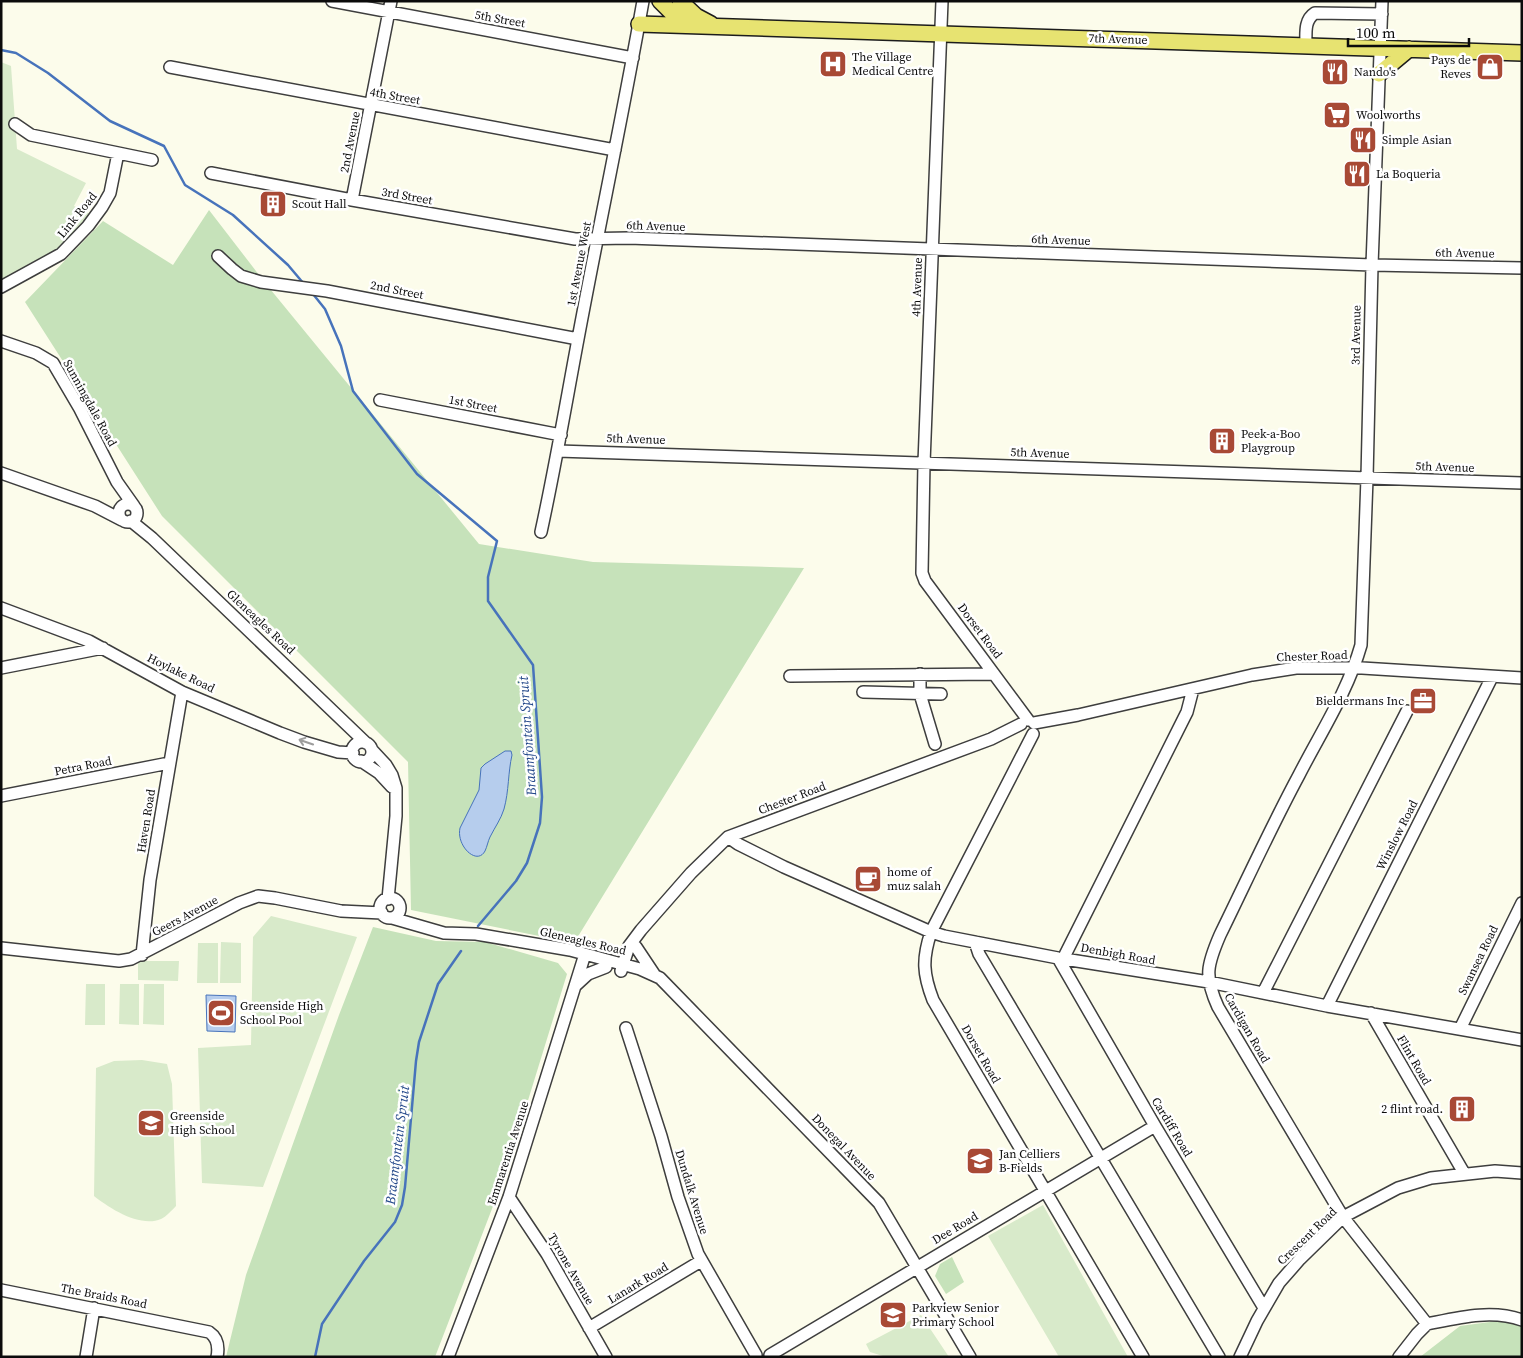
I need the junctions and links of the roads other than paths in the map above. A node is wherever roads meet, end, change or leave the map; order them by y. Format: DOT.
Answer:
graph roads {
  1 [pos="332,1"];
  2 [pos="643,1"];
  3 [pos="660,1"];
  4 [pos="680,1"];
  5 [pos="942,1"];
  6 [pos="1382,1"];
  7 [pos="390,7"];
  8 [pos="1382,14"];
  9 [pos="639,24"];
  10 [pos="684,25"];
  11 [pos="715,26"];
  12 [pos="941,33"];
  13 [pos="1306,46"];
  14 [pos="1380,48"];
  15 [pos="1409,49"];
  16 [pos="1522,53"];
  17 [pos="633,58"];
  18 [pos="170,68"];
  19 [pos="1379,74"];
  20 [pos="371,106"];
  21 [pos="15,124"];
  22 [pos="615,150"];
  23 [pos="118,153"];
  24 [pos="152,160"];
  25 [pos="211,173"];
  26 [pos="352,200"];
  27 [pos="598,239"];
  28 [pos="932,250"];
  29 [pos="218,256"];
  30 [pos="1372,265"];
  31 [pos="1522,268"];
  32 [pos="1,287"];
  33 [pos="578,340"];
  34 [pos="1,341"];
  35 [pos="380,400"];
  36 [pos="561,435"];
  37 [pos="558,450"];
  38 [pos="924,463"];
  39 [pos="1,473"];
  40 [pos="1367,478"];
  41 [pos="1522,483"];
  42 [pos="128,513"];
  43 [pos="541,532"];
  44 [pos="922,573"];
  45 [pos="1,608"];
  46 [pos="103,648"];
  47 [pos="1,668"];
  48 [pos="1354,668"];
  49 [pos="920,674"];
  50 [pos="994,674"];
  51 [pos="790,676"];
  52 [pos="1492,676"];
  53 [pos="1522,678"];
  54 [pos="1193,688"];
  55 [pos="182,692"];
  56 [pos="863,692"];
  57 [pos="920,694"];
  58 [pos="941,694"];
  59 [pos="1407,711"];
  60 [pos="1027,727"];
  61 [pos="350,728"];
  62 [pos="934,744"];
  63 [pos="369,746"];
  64 [pos="356,754"];
  65 [pos="169,764"];
  66 [pos="396,793"];
  67 [pos="1,796"];
  68 [pos="728,837"];
  69 [pos="388,899"];
  70 [pos="1522,903"];
  71 [pos="400,906"];
  72 [pos="387,916"];
  73 [pos="412,924"];
  74 [pos="932,932"];
  75 [pos="976,942"];
  76 [pos="1,948"];
  77 [pos="632,949"];
  78 [pos="142,955"];
  79 [pos="584,957"];
  80 [pos="598,957"];
  81 [pos="1060,958"];
  82 [pos="606,967"];
  83 [pos="626,968"];
  84 [pos="659,978"];
  85 [pos="1209,982"];
  86 [pos="574,987"];
  87 [pos="1264,993"];
  88 [pos="1327,1006"];
  89 [pos="1371,1013"];
  90 [pos="626,1028"];
  91 [pos="1460,1029"];
  92 [pos="1522,1040"];
  93 [pos="1155,1126"];
  94 [pos="1100,1159"];
  95 [pos="1464,1173"];
  96 [pos="1522,1173"];
  97 [pos="1045,1190"];
  98 [pos="509,1197"];
  99 [pos="1343,1217"];
  100 [pos="701,1261"];
  101 [pos="917,1266"];
  102 [pos="1,1290"];
  103 [pos="94,1308"];
  104 [pos="1264,1308"];
  105 [pos="1522,1320"];
  106 [pos="1426,1324"];
  107 [pos="589,1328"];
  108 [pos="756,1356"];
  109 [pos="770,1356"];
  110 [pos="86,1357"];
  111 [pos="217,1357"];
  112 [pos="448,1357"];
  113 [pos="606,1357"];
  114 [pos="970,1357"];
  115 [pos="1143,1357"];
  116 [pos="1219,1357"];
  117 [pos="1240,1357"];
  118 [pos="1400,1357"];
  1 -- 7 [label="street, 5th Street"];
  2 -- 9 [label="street, 1st Avenue West"];
  3 -- 10 [label="main road"];
  4 -- 11 [label="main road, 7th Avenue"];
  5 -- 12 [label="street, 4th Avenue"];
  6 -- 8 [label="street, 3rd Avenue"];
  7 -- 17 [label="street, 5th Street"];
  7 -- 20 [label="street, 2nd Avenue"];
  8 -- 13 [label="street"];
  8 -- 14 [label="street, 3rd Avenue"];
  9 -- 10 [label="main road, 7th Avenue"];
  9 -- 17 [label="street, 1st Avenue West"];
  10 -- 11 [label="main road, 7th Avenue"];
  11 -- 12 [label="main road, 7th Avenue"];
  12 -- 13 [label="main road, 7th Avenue"];
  12 -- 28 [label="street, 4th Avenue"];
  13 -- 14 [label="main road, 7th Avenue"];
  14 -- 15 [label="main road, 7th Avenue"];
  14 -- 19 [label="street, 3rd Avenue"];
  15 -- 16 [label="main road, 7th Avenue"];
  15 -- 19 [label="main road"];
  17 -- 22 [label="street, 1st Avenue West"];
  18 -- 20 [label="street, 4th Street"];
  19 -- 30 [label="street, 3rd Avenue"];
  20 -- 22 [label="street, 4th Street"];
  20 -- 26 [label="street, 2nd Avenue"];
  21 -- 23 [label="street"];
  22 -- 27 [label="street, 1st Avenue West"];
  23 -- 24 [label="street"];
  23 -- 32 [label="street, Link Road"];
  25 -- 26 [label="street, 3rd Street"];
  26 -- 27 [label="street, 3rd Street"];
  27 -- 28 [label="street, 6th Avenue"];
  27 -- 33 [label="street, 1st Avenue West"];
  28 -- 30 [label="street, 6th Avenue"];
  28 -- 38 [label="street, 4th Avenue"];
  29 -- 33 [label="street, 2nd Street"];
  30 -- 31 [label="street, 6th Avenue"];
  30 -- 40 [label="street, 3rd Avenue"];
  33 -- 36 [label="street, 1st Avenue West"];
  34 -- 42 [label="street, Sunningdale Road"];
  35 -- 36 [label="street, 1st Street"];
  36 -- 37 [label="street, 1st Avenue West"];
  37 -- 38 [label="street, 5th Avenue"];
  37 -- 43 [label="street, 1st Avenue West"];
  38 -- 40 [label="street, 5th Avenue"];
  38 -- 44 [label="street, 4th Avenue"];
  39 -- 42 [label="street"];
  40 -- 41 [label="street, 5th Avenue"];
  40 -- 48 [label="street, 3rd Avenue"];
  42 -- 61 [label="street, Gleneagles Road"];
  44 -- 50 [label="street, Dorset Road"];
  45 -- 46 [label="street, Hoylake Road"];
  46 -- 47 [label="street"];
  46 -- 55 [label="street, Hoylake Road"];
  48 -- 52 [label="street, Chester Road"];
  48 -- 54 [label="street, Chester Road"];
  48 -- 85 [label="street, Cardigan Road"];
  49 -- 50 [label="street"];
  49 -- 51 [label="street"];
  49 -- 57 [label="street"];
  50 -- 60 [label="street, Dorset Road"];
  52 -- 53 [label="street, Chester Road"];
  52 -- 88 [label="street, Winslow Road"];
  54 -- 60 [label="street, Chester Road"];
  54 -- 81 [label="street"];
  64 -- 55 [label="street, Hoylake Road, one-way"];
  55 -- 65 [label="street, Haven Road"];
  56 -- 57 [label="street"];
  57 -- 58 [label="street"];
  57 -- 62 [label="street"];
  59 -- 87 [label="street"];
  60 -- 68 [label="street, Chester Road"];
  60 -- 74 [label="street, Dorset Road"];
  61 -- 63 [label="street, Gleneagles Road"];
  61 -- 64 [label="street"];
  63 -- 64 [label="street"];
  63 -- 64 [label="street"];
  63 -- 66 [label="street, Gleneagles Road"];
  64 -- 66 [label="street"];
  65 -- 67 [label="street, Petra Road"];
  65 -- 78 [label="street, Haven Road"];
  66 -- 69 [label="street, Gleneagles Road"];
  68 -- 74 [label="street, Denbigh Road"];
  68 -- 77 [label="street, Chester Road"];
  69 -- 71 [label="street"];
  69 -- 72 [label="street"];
  70 -- 91 [label="street, Swansea Road"];
  71 -- 72 [label="street"];
  71 -- 73 [label="street"];
  72 -- 73 [label="street, Gleneagles Road"];
  72 -- 78 [label="street, Geers Avenue"];
  73 -- 79 [label="street, Gleneagles Road"];
  74 -- 75 [label="street, Denbigh Road"];
  74 -- 97 [label="street, Dorset Road"];
  75 -- 81 [label="street, Denbigh Road"];
  75 -- 94 [label="street"];
  76 -- 78 [label="street, Geers Avenue"];
  77 -- 80 [label="street"];
  77 -- 83 [label="street, Chester Road"];
  77 -- 84 [label="street"];
  79 -- 80 [label="street, Gleneagles Road"];
  79 -- 82 [label="street, Gleneagles Road"];
  79 -- 86 [label="street, Emmarentia Avenue"];
  80 -- 83 [label="street, Gleneagles Road"];
  81 -- 85 [label="street, Denbigh Road"];
  81 -- 93 [label="street, Cardiff Road"];
  82 -- 83 [label="street, Gleneagles Road"];
  82 -- 86 [label="street"];
  83 -- 84 [label="street, Donegal Avenue"];
  84 -- 101 [label="street, Donegal Avenue"];
  85 -- 87 [label="street, Denbigh Road"];
  85 -- 99 [label="street, Cardigan Road"];
  86 -- 98 [label="street, Emmarentia Avenue"];
  87 -- 88 [label="street, Denbigh Road"];
  88 -- 89 [label="street, Denbigh Road"];
  89 -- 91 [label="street, Denbigh Road"];
  89 -- 95 [label="street, Flint Road"];
  90 -- 100 [label="street, Dundalk Avenue"];
  91 -- 92 [label="street, Denbigh Road"];
  93 -- 94 [label="street, Dee Road"];
  93 -- 104 [label="street, Cardiff Road"];
  94 -- 97 [label="street, Dee Road"];
  94 -- 116 [label="street"];
  95 -- 96 [label="street, Crescent Road"];
  95 -- 99 [label="street, Crescent Road"];
  97 -- 101 [label="street, Dee Road"];
  97 -- 115 [label="street, Dorset Road"];
  98 -- 107 [label="street, Tyrone Avenue"];
  98 -- 112 [label="street, Emmarentia Avenue"];
  99 -- 104 [label="street, Crescent Road"];
  99 -- 106 [label="street, Cardigan Road"];
  100 -- 107 [label="street, Lanark Road"];
  100 -- 108 [label="street, Dundalk Avenue"];
  101 -- 109 [label="street, Dee Road"];
  101 -- 114 [label="street, Donegal Avenue"];
  102 -- 103 [label="street, The Braids Road"];
  103 -- 110 [label="street"];
  103 -- 111 [label="street, The Braids Road"];
  104 -- 117 [label="street, Crescent Road"];
  105 -- 106 [label="street"];
  106 -- 118 [label="street"];
  107 -- 113 [label="street, Tyrone Avenue"];
  108 -- 109 [label="street"];
}
